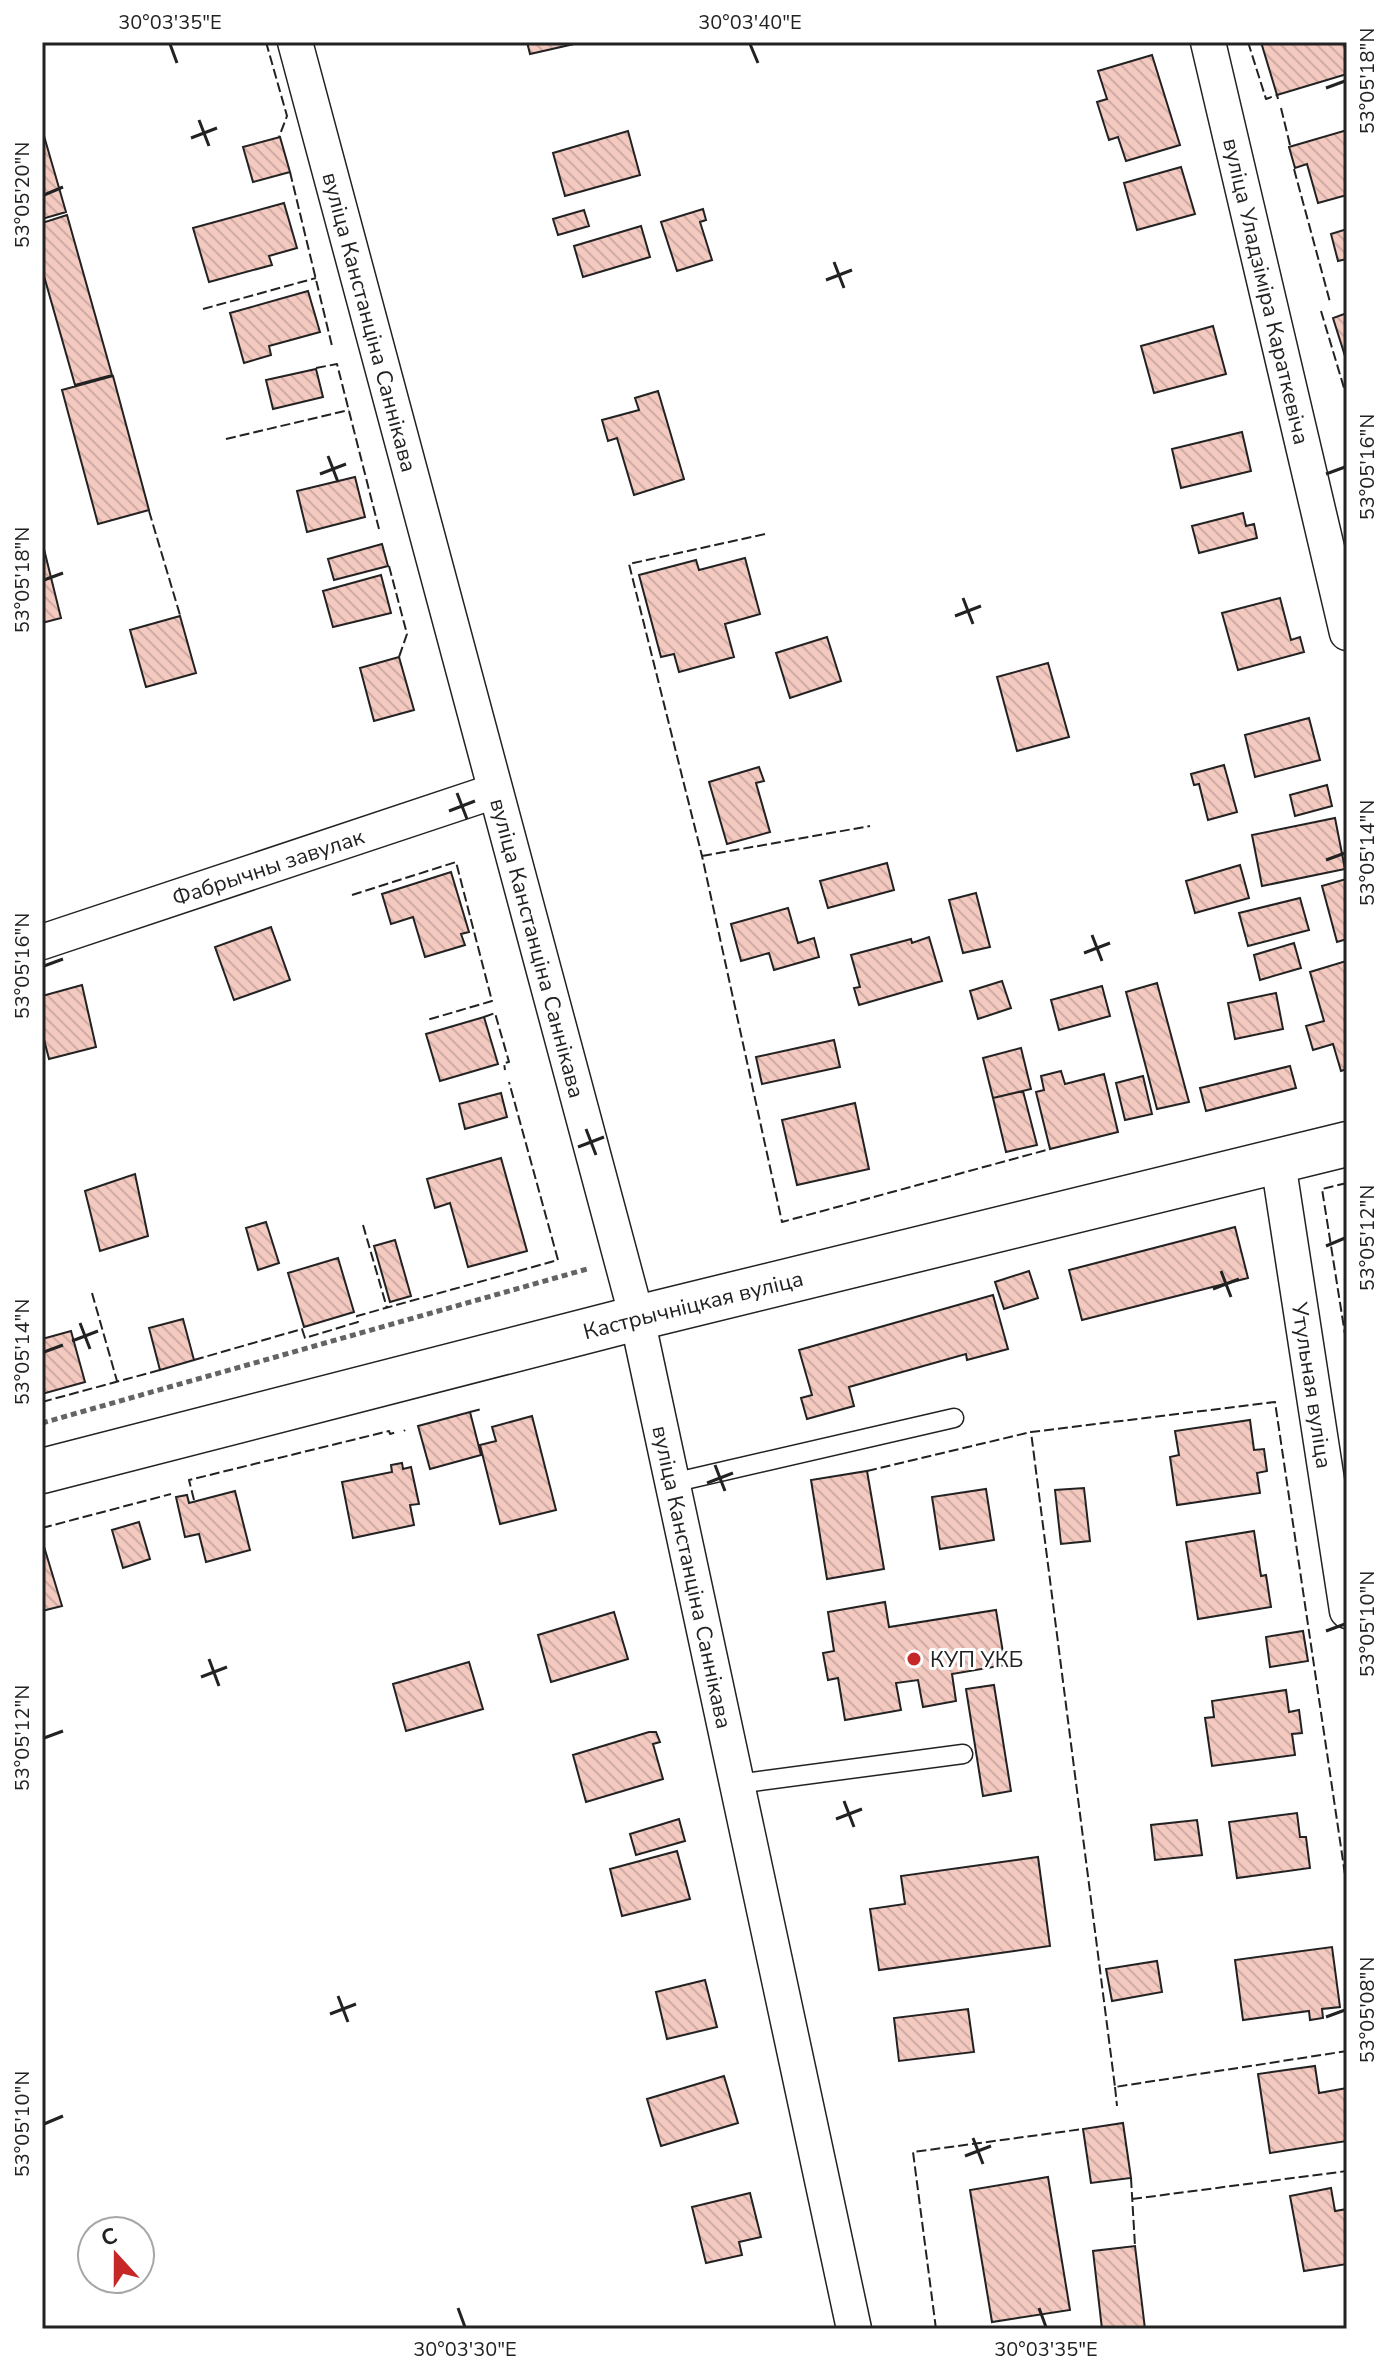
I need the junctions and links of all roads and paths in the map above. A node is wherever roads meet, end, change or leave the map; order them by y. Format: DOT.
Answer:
graph roads {
  1 [pos="295,42"];
  2 [pos="1208,42"];
  3 [pos="1347,633"];
  4 [pos="495,791"];
  5 [pos="42,942"];
  6 [pos="1347,1144"];
  7 [pos="1278,1162"];
  8 [pos="621,1259"];
  9 [pos="637,1318"];
  10 [pos="954,1418"];
  11 [pos="42,1423"];
  12 [pos="42,1471"];
  13 [pos="672,1483"];
  14 [pos="1347,1611"];
  15 [pos="963,1754"];
  16 [pos="737,1784"];
  17 [pos="854,2329"];
  1 -- 4 [label="street, вуліца Канстанціна Саннікава"];
  2 -- 3 [label="street, вуліца Уладзіміра Караткевіча"];
  4 -- 5 [label="street, Фабрычны завулак"];
  4 -- 8 [label="street, вуліца Канстанціна Саннікава"];
  6 -- 7 [label="main road, Кастрычніцкая вуліца"];
  7 -- 9 [label="main road, Кастрычніцкая вуліца"];
  7 -- 14 [label="street, Утульная вуліца"];
  8 -- 9 [label="street, вуліца Канстанціна Саннікава"];
  8 -- 11 [label="path"];
  9 -- 12 [label="main road, Кастрычніцкая вуліца"];
  9 -- 13 [label="street, вуліца Канстанціна Саннікава"];
  10 -- 13 [label="lane"];
  13 -- 16 [label="street, вуліца Канстанціна Саннікава"];
  15 -- 16 [label="lane"];
  16 -- 17 [label="street, вуліца Канстанціна Саннікава"];
}
